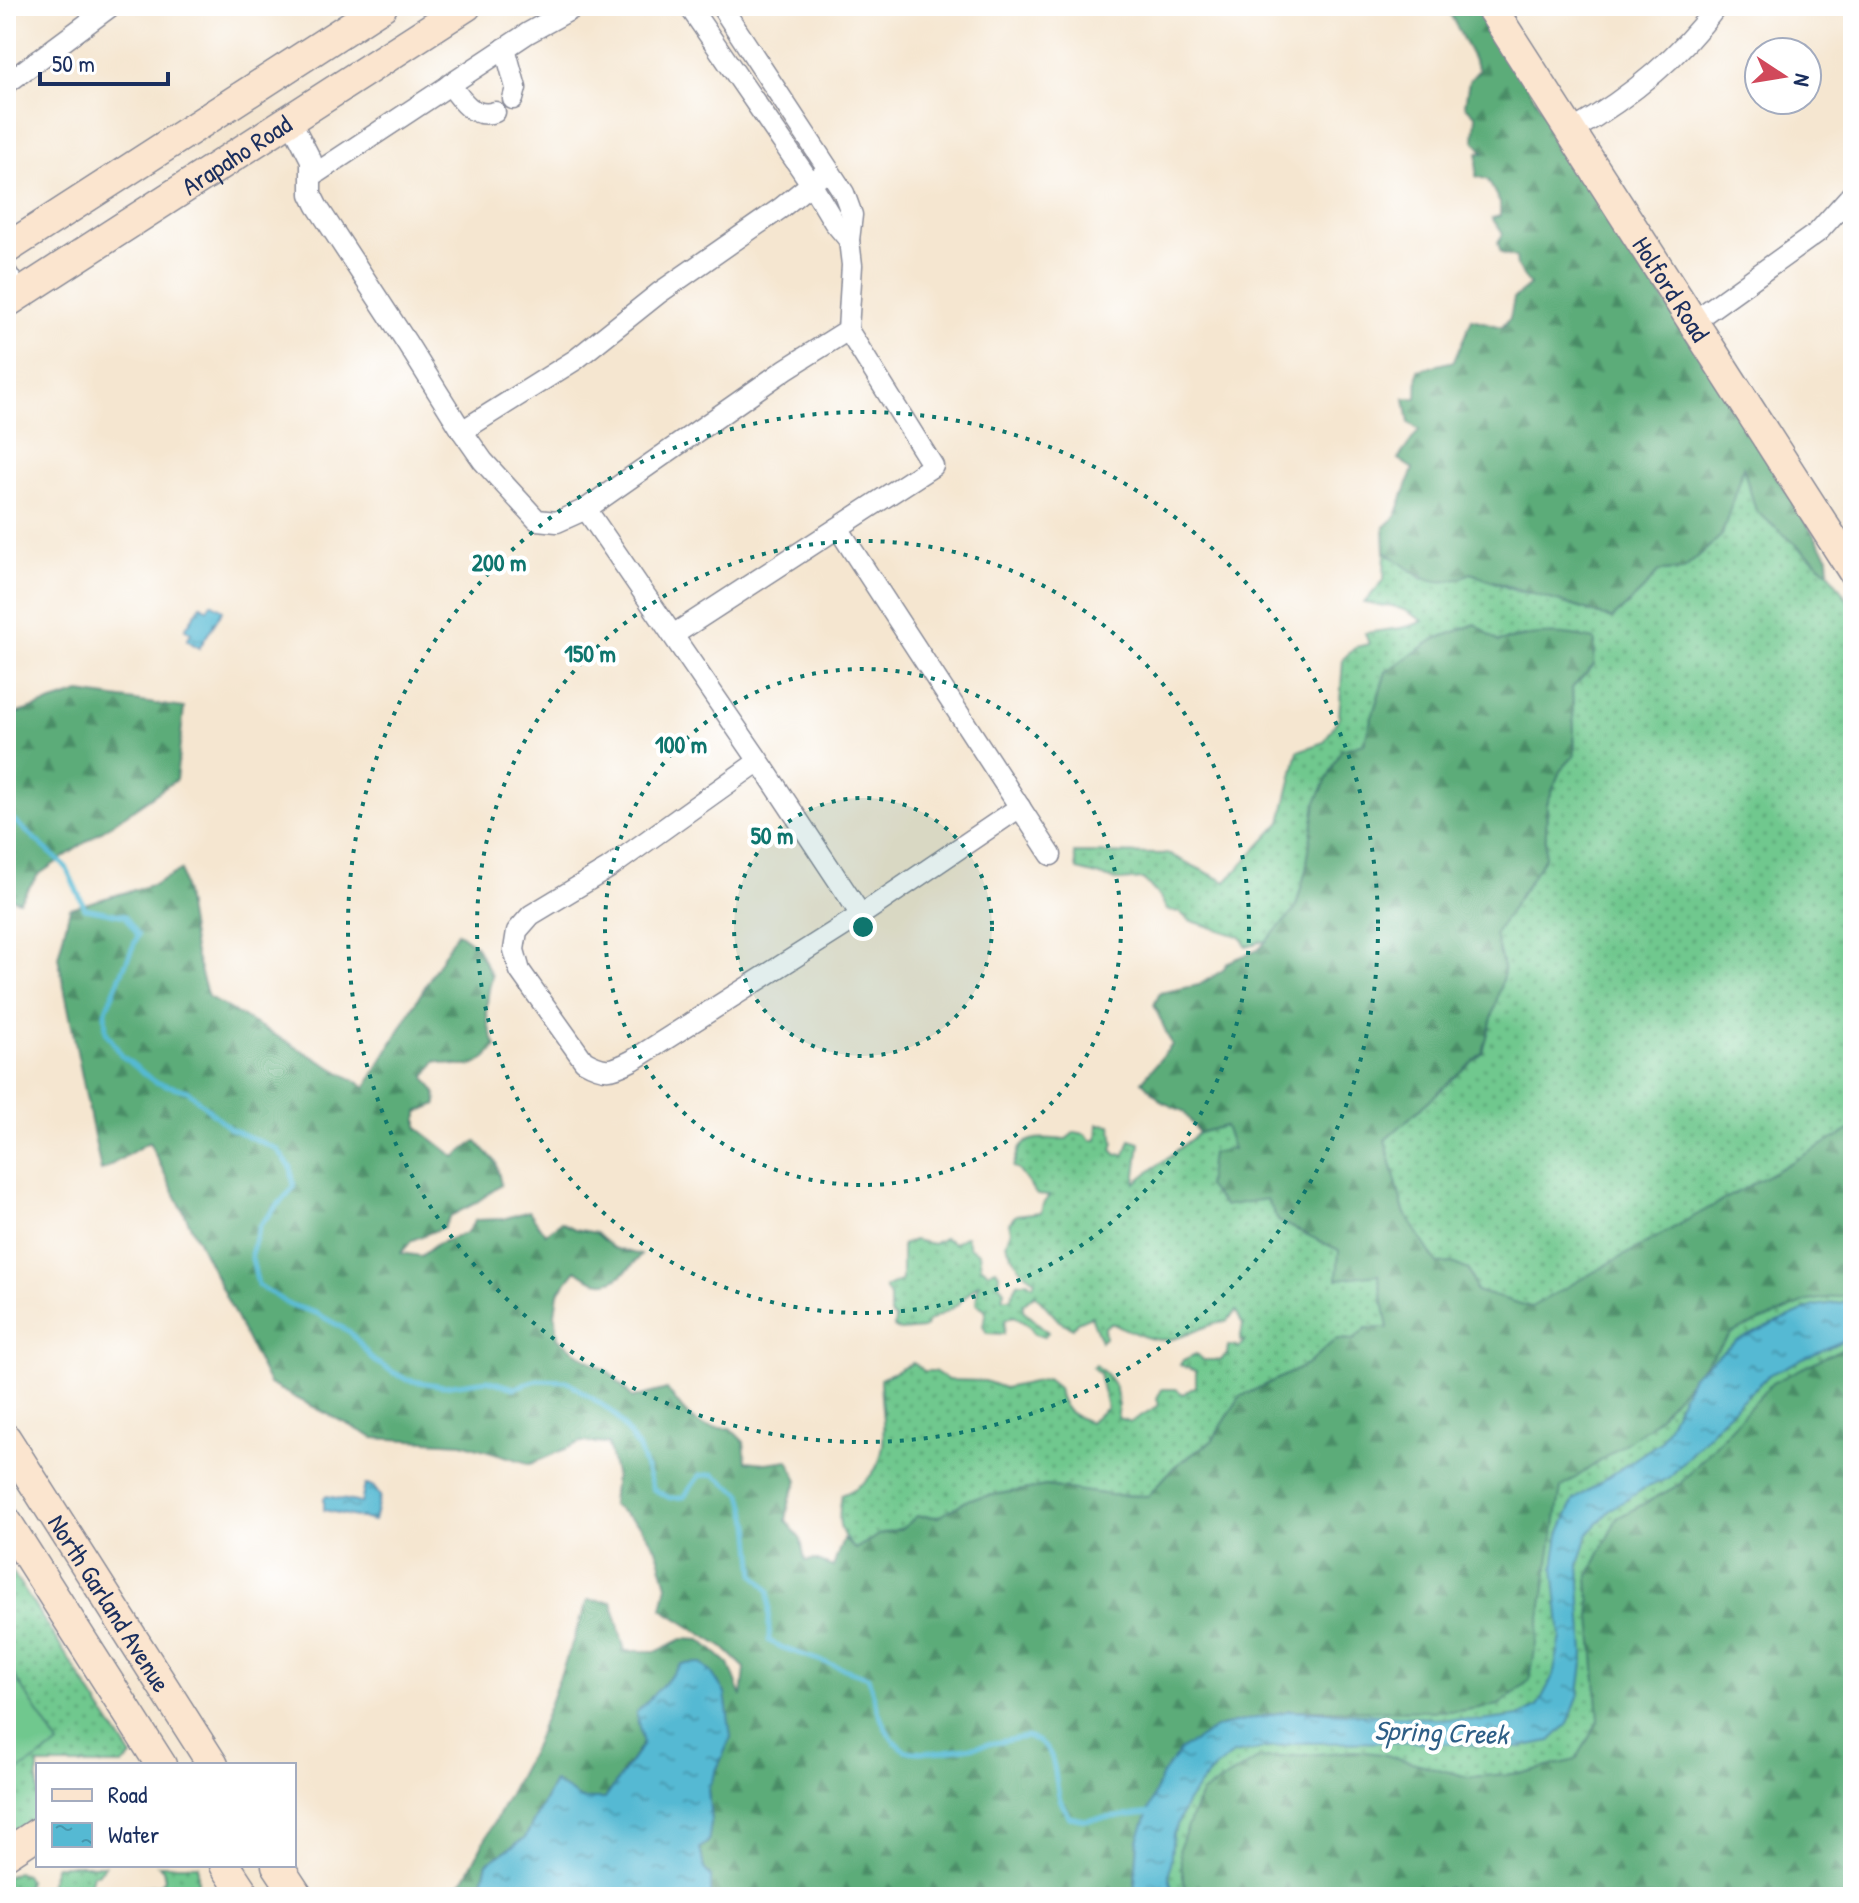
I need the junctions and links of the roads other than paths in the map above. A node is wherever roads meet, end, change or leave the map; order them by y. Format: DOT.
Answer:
graph roads {
  1 [pos="382,6"];
  2 [pos="466,6"];
  3 [pos="577,6"];
  4 [pos="689,6"];
  5 [pos="721,6"];
  6 [pos="1490,6"];
  7 [pos="1717,6"];
  8 [pos="96,10"];
  9 [pos="505,48"];
  10 [pos="6,84"];
  11 [pos="450,84"];
  12 [pos="513,99"];
  13 [pos="495,112"];
  14 [pos="291,121"];
  15 [pos="1572,131"];
  16 [pos="828,170"];
  17 [pos="312,176"];
  18 [pos="810,182"];
  19 [pos="1853,193"];
  20 [pos="849,240"];
  21 [pos="6,249"];
  22 [pos="11,290"];
  23 [pos="1694,321"];
  24 [pos="848,330"];
  25 [pos="462,431"];
  26 [pos="586,509"];
  27 [pos="838,528"];
  28 [pos="1853,571"];
  29 [pos="673,635"];
  30 [pos="759,761"];
  31 [pos="1020,807"];
  32 [pos="1051,855"];
  33 [pos="861,915"];
  34 [pos="6,1439"];
  35 [pos="6,1521"];
  36 [pos="195,1736"];
  37 [pos="154,1762"];
  38 [pos="212,1763"];
  39 [pos="36,1834"];
  40 [pos="6,1854"];
  41 [pos="226,1867"];
  42 [pos="278,1867"];
  43 [pos="246,1897"];
  44 [pos="298,1897"];
  1 -- 21 [label="main road, Arapaho Road"];
  2 -- 14 [label="main road, Arapaho Road"];
  3 -- 9 [label="street"];
  4 -- 18 [label="street"];
  5 -- 16 [label="street"];
  6 -- 15 [label="main road, Holford Road"];
  7 -- 15 [label="street"];
  8 -- 10 [label="street"];
  9 -- 11 [label="street"];
  9 -- 12 [label="street"];
  11 -- 13 [label="street"];
  11 -- 17 [label="street"];
  14 -- 17 [label="street"];
  14 -- 22 [label="main road, Arapaho Road"];
  15 -- 23 [label="main road, Holford Road"];
  16 -- 18 [label="street"];
  16 -- 20 [label="street"];
  17 -- 25 [label="street"];
  18 -- 20 [label="street"];
  18 -- 25 [label="street"];
  19 -- 23 [label="street"];
  20 -- 24 [label="street"];
  23 -- 28 [label="main road, Holford Road"];
  24 -- 26 [label="street"];
  24 -- 27 [label="street"];
  25 -- 26 [label="street"];
  26 -- 29 [label="street"];
  27 -- 29 [label="street"];
  27 -- 31 [label="street"];
  29 -- 30 [label="street"];
  30 -- 33 [label="street"];
  30 -- 33 [label="street"];
  31 -- 32 [label="street"];
  31 -- 33 [label="street"];
  34 -- 36 [label="main road, North Garland Avenue"];
  35 -- 37 [label="main road, North Garland Avenue"];
  36 -- 37 [label="main road"];
  36 -- 38 [label="main road, North Garland Avenue"];
  39 -- 40 [label="main road"];
  41 -- 43 [label="main road"];
  42 -- 44 [label="main road"];
}
